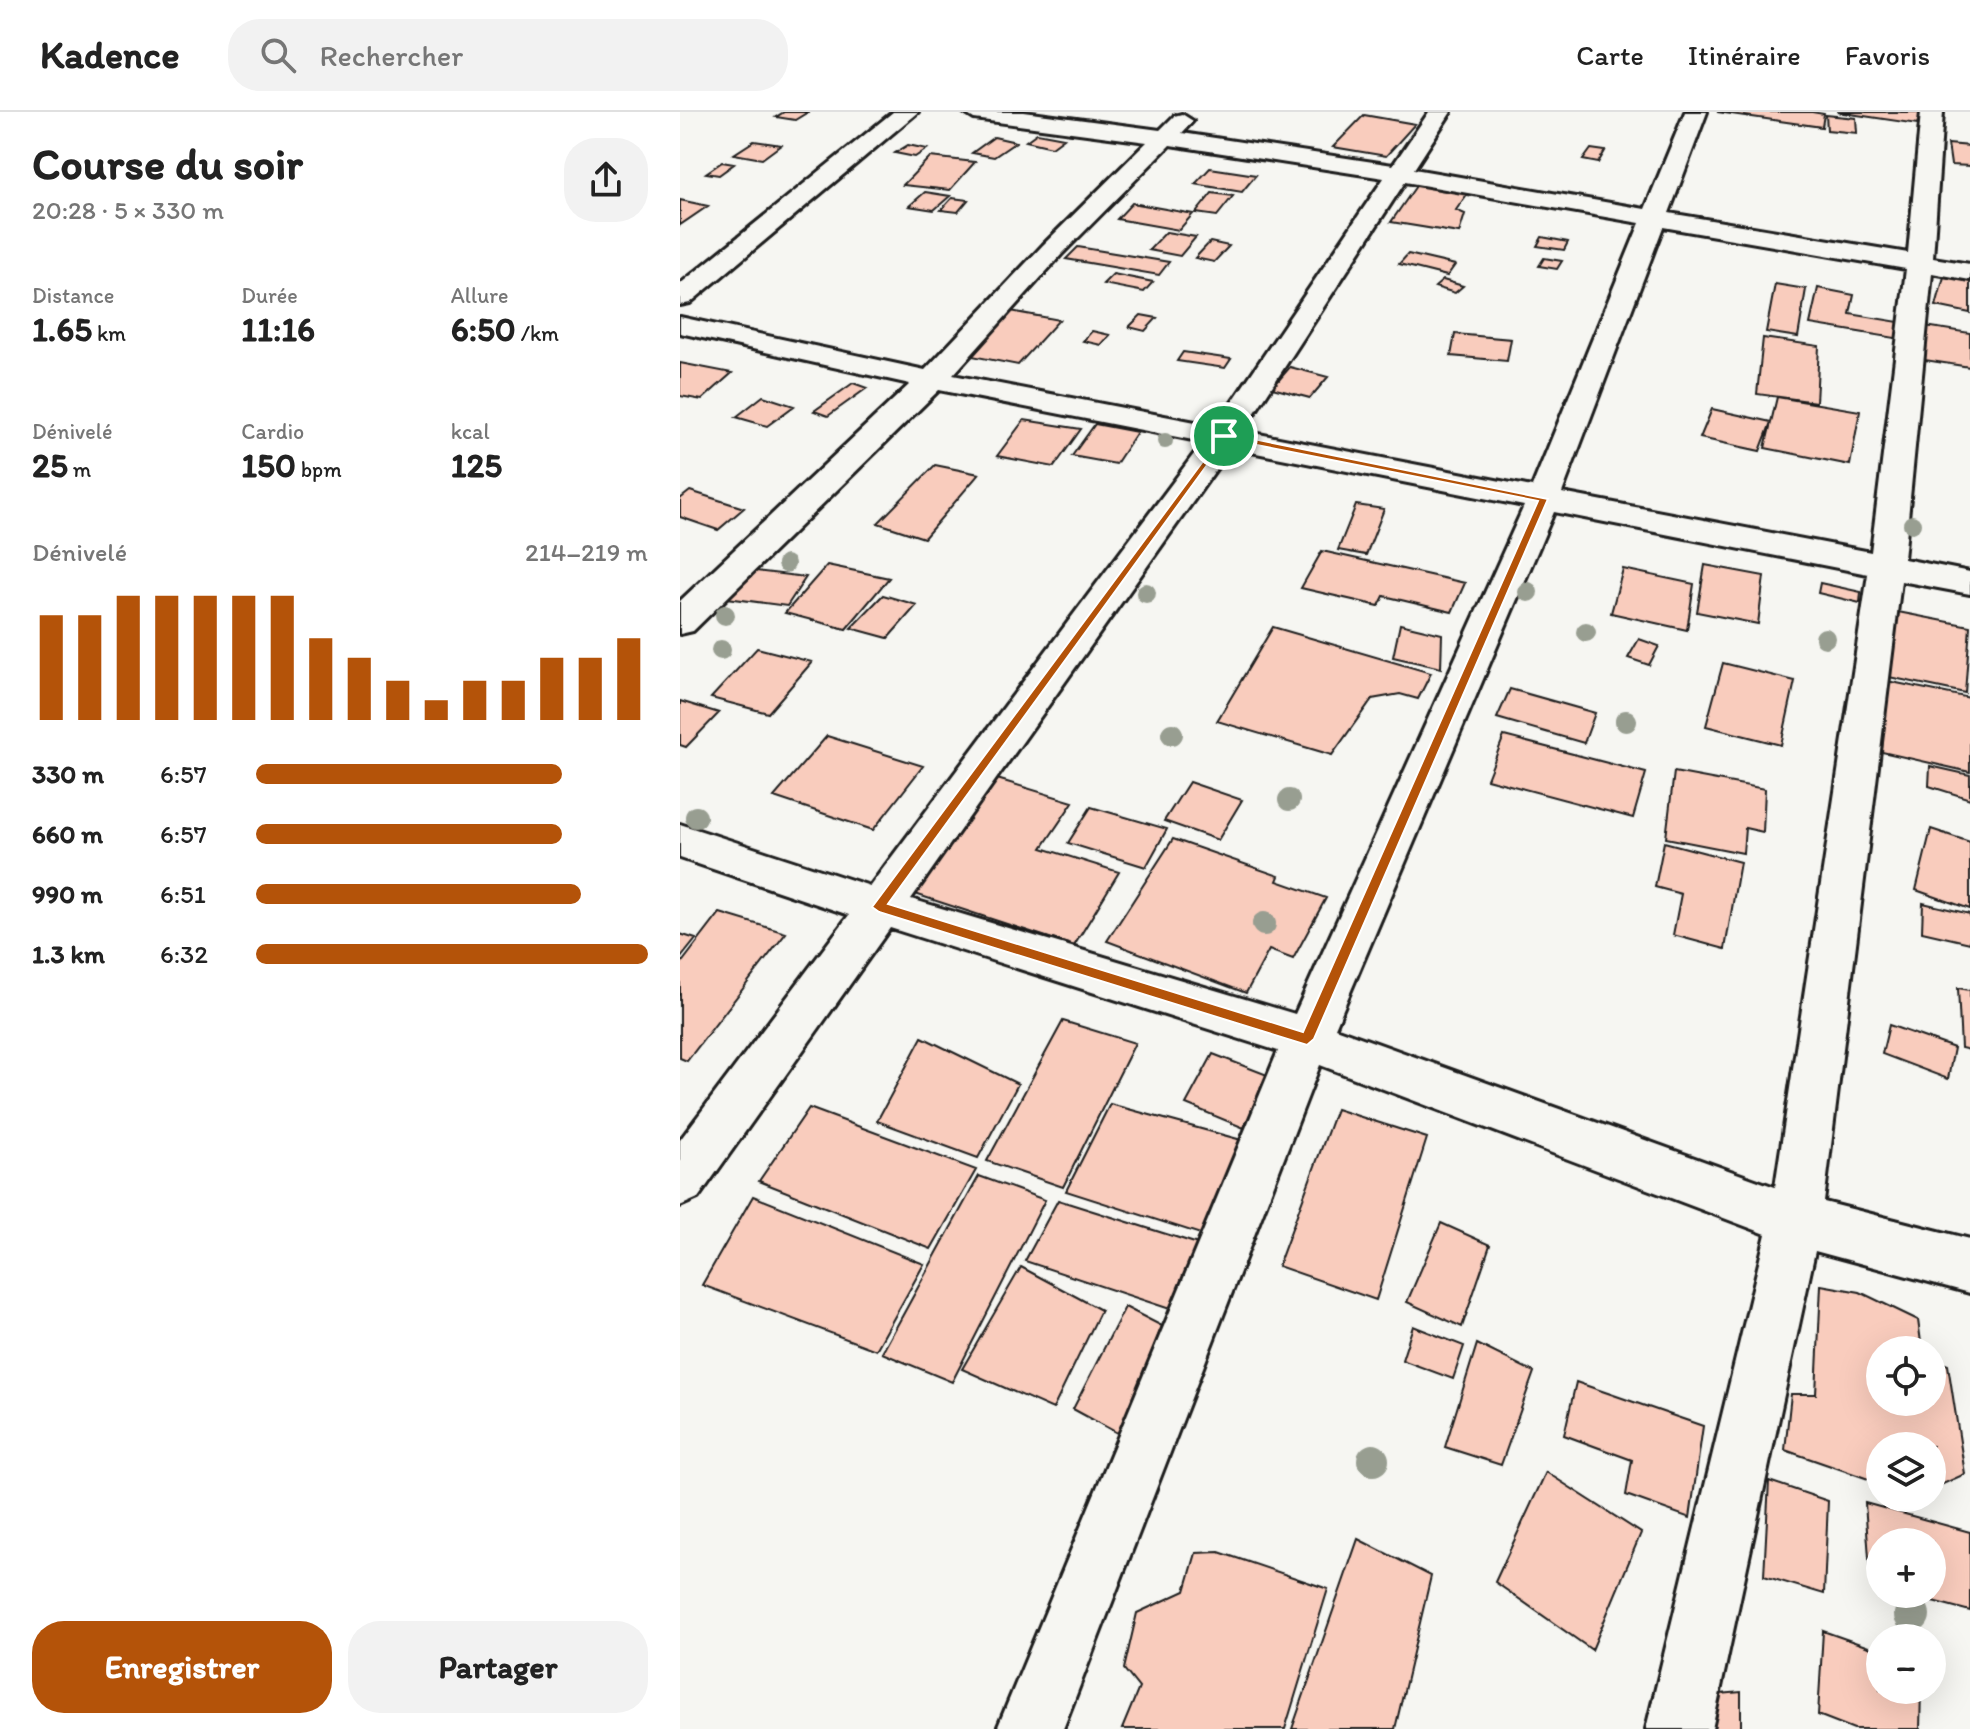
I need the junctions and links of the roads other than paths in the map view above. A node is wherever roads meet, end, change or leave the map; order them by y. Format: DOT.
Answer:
graph roads {
  1 [pos="907,112"];
  2 [pos="974,112"];
  3 [pos="1191,112"];
  4 [pos="1440,112"];
  5 [pos="1696,112"];
  6 [pos="1932,112"];
  7 [pos="1167,136"];
  8 [pos="1401,174"];
  9 [pos="1657,216"];
  10 [pos="1920,263"];
  11 [pos="1970,272"];
  12 [pos="680,297"];
  13 [pos="680,325"];
  14 [pos="932,380"];
  15 [pos="1224,436"];
  16 [pos="1543,499"];
  17 [pos="1886,566"];
  18 [pos="1970,583"];
  19 [pos="680,622"];
  20 [pos="680,841"];
  21 [pos="879,907"];
  22 [pos="1307,1039"];
  23 [pos="680,1181"];
  24 [pos="1796,1220"];
  25 [pos="1970,1266"];
  26 [pos="1030,1729"];
  27 [pos="1679,1729"];
  1 -- 12 [label="street"];
  2 -- 7 [label="street"];
  3 -- 7 [label="street"];
  4 -- 8 [label="street"];
  5 -- 9 [label="street"];
  6 -- 10 [label="street"];
  7 -- 8 [label="street"];
  7 -- 14 [label="street"];
  8 -- 9 [label="street"];
  8 -- 15 [label="street"];
  9 -- 10 [label="street"];
  9 -- 16 [label="street"];
  10 -- 11 [label="street"];
  10 -- 17 [label="street"];
  13 -- 14 [label="street"];
  14 -- 15 [label="street"];
  14 -- 19 [label="street"];
  15 -- 16 [label="street"];
  15 -- 21 [label="street"];
  16 -- 17 [label="street"];
  16 -- 22 [label="street"];
  17 -- 18 [label="street"];
  17 -- 24 [label="street"];
  20 -- 21 [label="street"];
  21 -- 22 [label="street"];
  21 -- 23 [label="street"];
  22 -- 24 [label="street"];
  22 -- 26 [label="street"];
  24 -- 25 [label="street"];
  24 -- 27 [label="street"];
}
